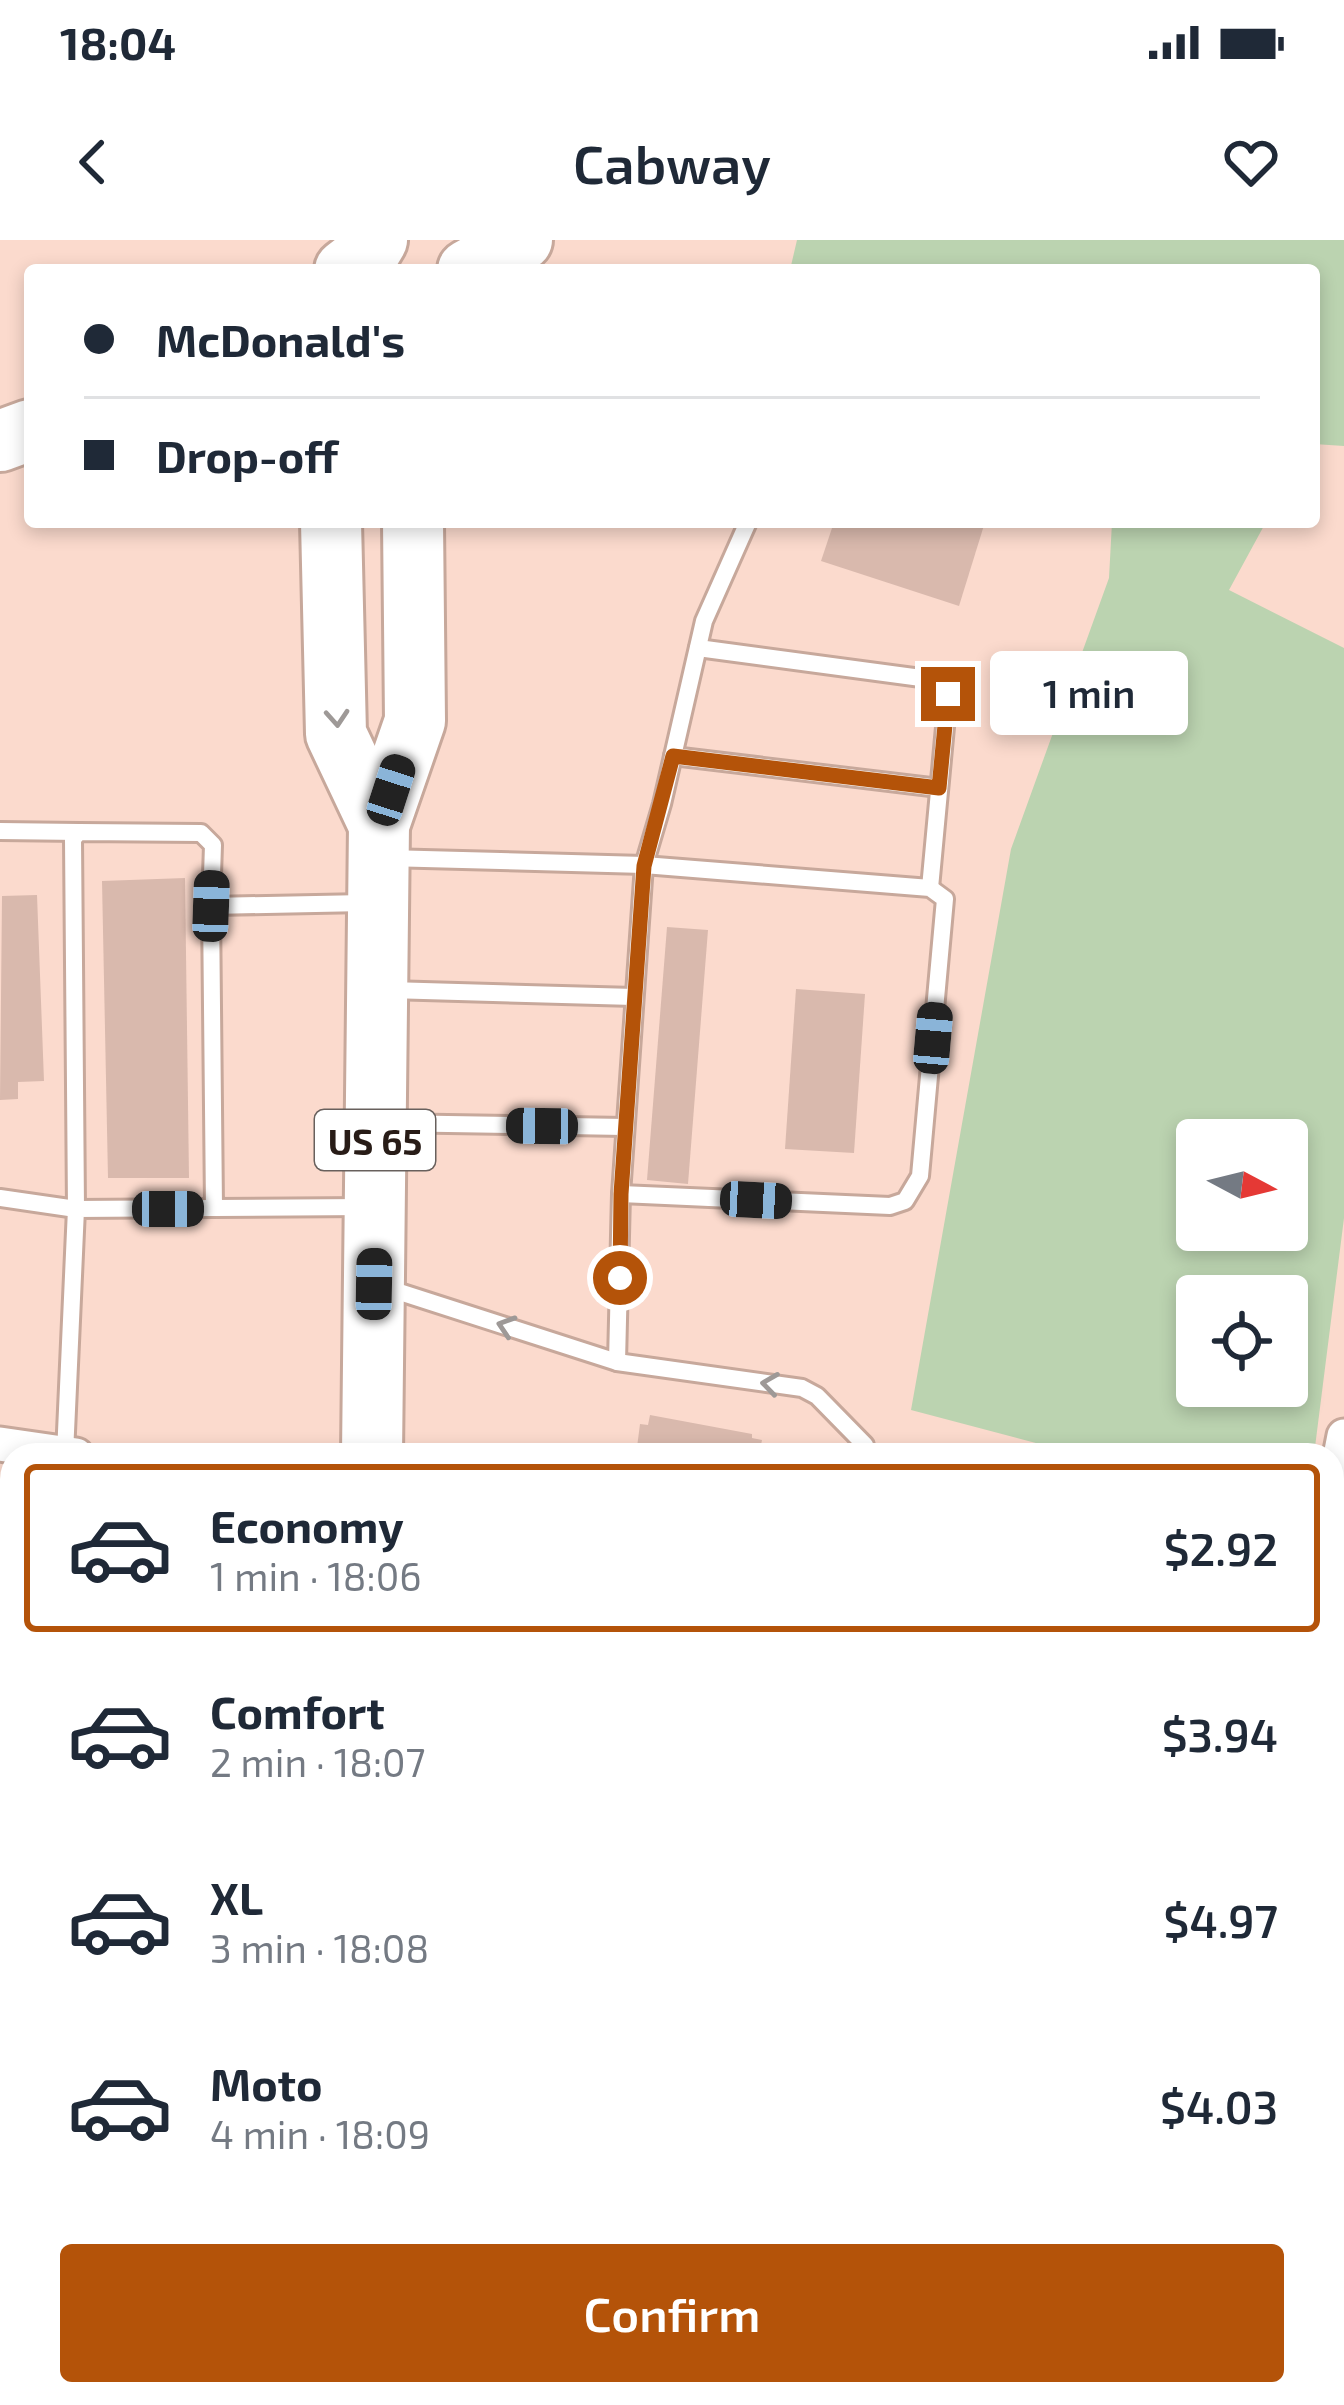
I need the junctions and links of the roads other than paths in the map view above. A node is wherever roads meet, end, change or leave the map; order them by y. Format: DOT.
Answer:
graph roads {
  1 [pos="377,240"];
  2 [pos="522,240"];
  3 [pos="354,264"];
  4 [pos="479,264"];
  5 [pos="290,528"];
  6 [pos="332,528"];
  7 [pos="413,528"];
  8 [pos="745,528"];
  9 [pos="334,602"];
  10 [pos="698,648"];
  11 [pos="673,756"];
  12 [pos="939,788"];
  13 [pos="0,831"];
  14 [pos="79,832"];
  15 [pos="379,862"];
  16 [pos="644,866"];
  17 [pos="930,888"];
  18 [pos="211,906"];
  19 [pos="377,989"];
  20 [pos="634,997"];
  21 [pos="376,1123"];
  22 [pos="625,1127"];
  23 [pos="621,1194"];
  24 [pos="0,1198"];
  25 [pos="214,1208"];
  26 [pos="375,1208"];
  27 [pos="76,1209"];
  28 [pos="374,1284"];
  29 [pos="617,1362"];
  30 [pos="65,1443"];
  31 [pos="372,1443"];
  32 [pos="864,1443"];
  1 -- 3 [label="highway"];
  2 -- 4 [label="highway"];
  5 -- 9 [label="highway"];
  6 -- 9 [label="highway"];
  7 -- 15 [label="highway, US 65"];
  8 -- 10 [label="lane"];
  9 -- 15 [label="highway, US 65, one-way"];
  10 -- 11 [label="lane"];
  10 -- 12 [label="lane"];
  11 -- 12 [label="lane"];
  11 -- 16 [label="lane"];
  12 -- 17 [label="lane"];
  13 -- 14 [label="lane"];
  14 -- 18 [label="lane"];
  14 -- 27 [label="lane"];
  15 -- 16 [label="lane"];
  15 -- 18 [label="lane"];
  15 -- 19 [label="highway, US 65"];
  16 -- 17 [label="lane"];
  16 -- 20 [label="lane"];
  17 -- 23 [label="lane"];
  18 -- 25 [label="lane"];
  19 -- 20 [label="lane"];
  19 -- 21 [label="highway, US 65"];
  20 -- 22 [label="lane"];
  21 -- 22 [label="lane"];
  21 -- 26 [label="highway, US 65"];
  22 -- 23 [label="lane"];
  23 -- 29 [label="lane"];
  24 -- 27 [label="lane"];
  25 -- 26 [label="lane"];
  25 -- 27 [label="lane"];
  26 -- 28 [label="highway, US 65"];
  27 -- 30 [label="lane"];
  29 -- 28 [label="lane, one-way"];
  28 -- 31 [label="highway, US 65"];
  32 -- 29 [label="lane, one-way"];
}
